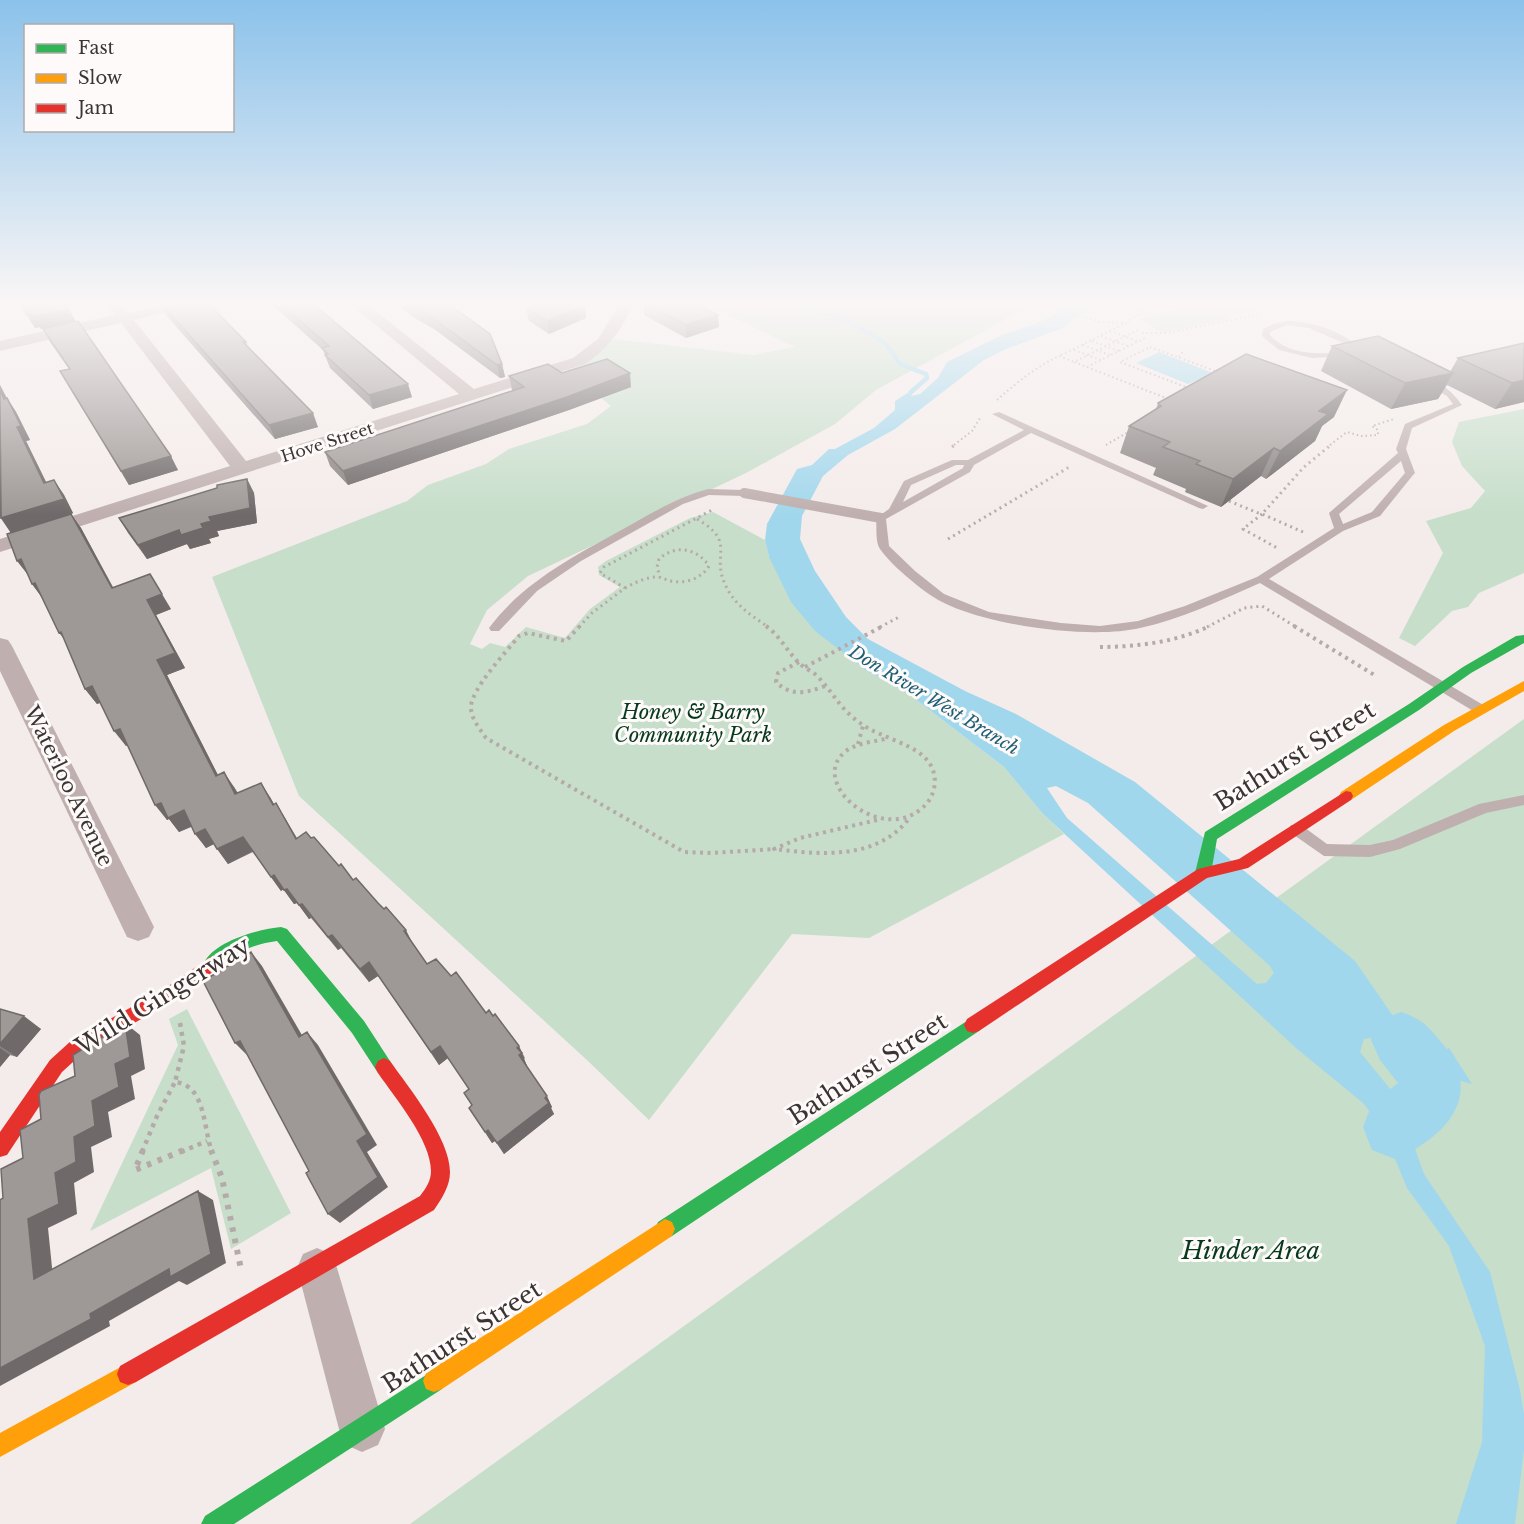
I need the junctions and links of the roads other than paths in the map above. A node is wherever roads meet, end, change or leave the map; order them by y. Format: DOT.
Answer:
graph roads {
  1 [pos="167,373"];
  2 [pos="443,373"];
  3 [pos="542,373"];
  4 [pos="1421,378"];
  5 [pos="471,396"];
  6 [pos="994,410"];
  7 [pos="1030,430"];
  8 [pos="1403,454"];
  9 [pos="970,463"];
  10 [pos="242,469"];
  11 [pos="1203,506"];
  12 [pos="894,510"];
  13 [pos="881,518"];
  14 [pos="1339,530"];
  15 [pos="0,546"];
  16 [pos="1261,579"];
  17 [pos="495,628"];
  18 [pos="1524,639"];
  19 [pos="0,646"];
  20 [pos="1524,685"];
  21 [pos="1442,686"];
  22 [pos="1480,709"];
  23 [pos="1524,800"];
  24 [pos="1296,829"];
  25 [pos="1203,873"];
  26 [pos="138,927"];
  27 [pos="0,1148"];
  28 [pos="317,1268"];
  29 [pos="362,1429"];
  30 [pos="0,1446"];
  31 [pos="213,1524"];
  1 -- 10 [label="street"];
  2 -- 5 [label="street"];
  3 -- 5 [label="street, Hove Street"];
  4 -- 8 [label="lane"];
  5 -- 10 [label="street, Hove Street"];
  6 -- 7 [label="lane"];
  7 -- 9 [label="lane"];
  7 -- 11 [label="lane"];
  8 -- 14 [label="lane"];
  8 -- 14 [label="lane"];
  9 -- 12 [label="lane"];
  9 -- 12 [label="lane"];
  10 -- 15 [label="street, Hove Street"];
  12 -- 13 [label="lane"];
  13 -- 16 [label="lane"];
  13 -- 17 [label="lane, bridge"];
  14 -- 16 [label="lane"];
  16 -- 21 [label="lane"];
  18 -- 21 [label="main road, Bathurst Street"];
  19 -- 26 [label="street, Waterloo Avenue"];
  20 -- 22 [label="main road"];
  21 -- 22 [label="lane"];
  21 -- 25 [label="main road, Bathurst Street"];
  22 -- 24 [label="main road"];
  23 -- 24 [label="lane"];
  24 -- 25 [label="main road"];
  25 -- 29 [label="main road, Bathurst Street"];
  27 -- 28 [label="main road, Wild Gingerway"];
  28 -- 29 [label="street"];
  28 -- 30 [label="main road, Wild Gingerway"];
  29 -- 31 [label="main road, Bathurst Street"];
}
